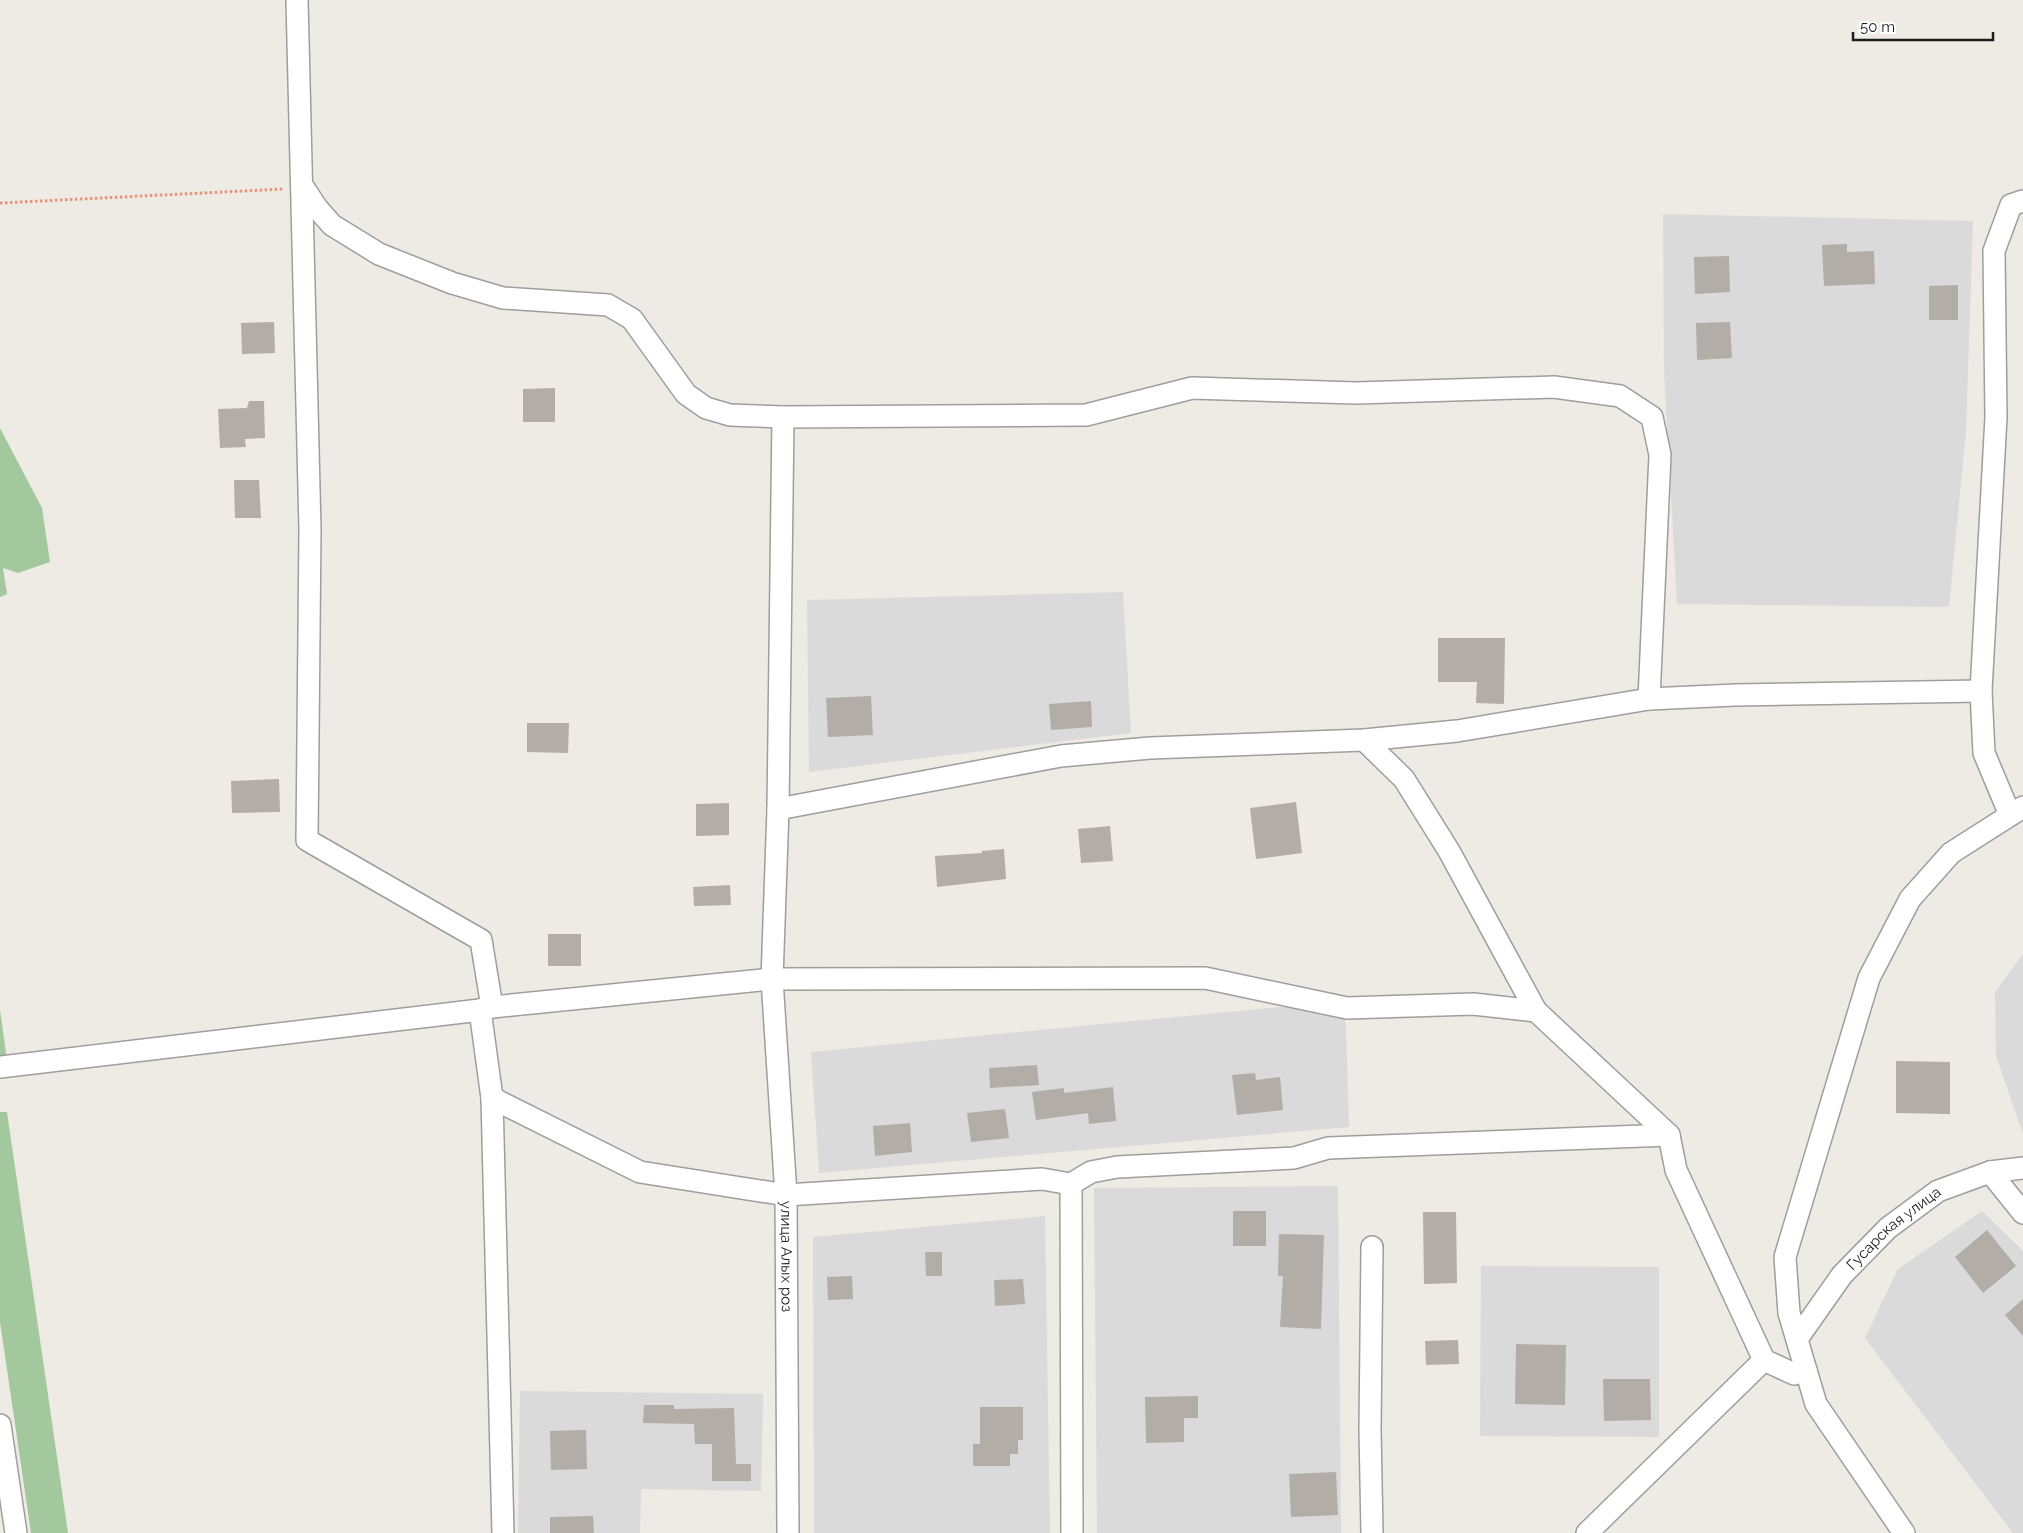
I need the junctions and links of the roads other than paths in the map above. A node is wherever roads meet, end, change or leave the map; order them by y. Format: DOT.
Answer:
graph roads {
  1 [pos="297,0"];
  2 [pos="302,187"];
  3 [pos="2023,201"];
  4 [pos="783,417"];
  5 [pos="1981,691"];
  6 [pos="1649,699"];
  7 [pos="1364,740"];
  8 [pos="778,810"];
  9 [pos="2017,811"];
  10 [pos="772,979"];
  11 [pos="486,1008"];
  12 [pos="1536,1011"];
  13 [pos="0,1067"];
  14 [pos="492,1098"];
  15 [pos="1669,1135"];
  16 [pos="2023,1168"];
  17 [pos="1990,1172"];
  18 [pos="1071,1184"];
  19 [pos="786,1194"];
  20 [pos="2023,1212"];
  21 [pos="1372,1247"];
  22 [pos="1796,1339"];
  23 [pos="1764,1360"];
  24 [pos="1806,1370"];
  25 [pos="0,1425"];
  26 [pos="16,1533"];
  27 [pos="503,1533"];
  28 [pos="788,1533"];
  29 [pos="1072,1533"];
  30 [pos="1372,1533"];
  31 [pos="1588,1533"];
  32 [pos="1904,1533"];
  1 -- 2 [label="street"];
  2 -- 4 [label="street"];
  2 -- 11 [label="street"];
  3 -- 5 [label="street"];
  4 -- 6 [label="street"];
  4 -- 8 [label="street, улица Алых роз"];
  5 -- 6 [label="street"];
  5 -- 9 [label="street"];
  6 -- 7 [label="street"];
  7 -- 8 [label="street"];
  7 -- 12 [label="street"];
  8 -- 10 [label="street, улица Алых роз"];
  9 -- 22 [label="street"];
  10 -- 11 [label="street"];
  10 -- 12 [label="street"];
  10 -- 19 [label="street, улица Алых роз"];
  11 -- 13 [label="street"];
  11 -- 14 [label="street"];
  12 -- 15 [label="street"];
  14 -- 19 [label="street"];
  14 -- 27 [label="street"];
  15 -- 18 [label="street"];
  15 -- 23 [label="street"];
  16 -- 17 [label="street, Гусарская улица"];
  17 -- 20 [label="street"];
  17 -- 22 [label="street, Гусарская улица"];
  18 -- 19 [label="street"];
  18 -- 29 [label="street"];
  19 -- 28 [label="street, улица Алых роз"];
  21 -- 30 [label="street"];
  22 -- 24 [label="street"];
  23 -- 24 [label="street"];
  23 -- 31 [label="street"];
  24 -- 32 [label="street"];
  25 -- 26 [label="street"];
}
